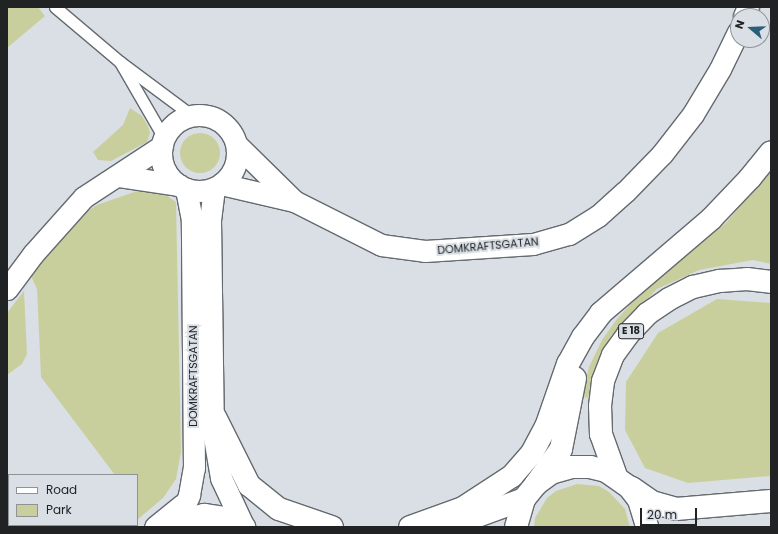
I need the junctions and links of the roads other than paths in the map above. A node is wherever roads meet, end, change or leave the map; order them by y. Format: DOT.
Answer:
graph roads {
  1 [pos="55,7"];
  2 [pos="730,48"];
  3 [pos="120,62"];
  4 [pos="191,115"];
  5 [pos="163,142"];
  6 [pos="237,145"];
  7 [pos="771,152"];
  8 [pos="119,176"];
  9 [pos="218,186"];
  10 [pos="182,187"];
  11 [pos="294,201"];
  12 [pos="771,282"];
  13 [pos="7,289"];
  14 [pos="624,293"];
  15 [pos="215,417"];
  16 [pos="623,481"];
  17 [pos="530,492"];
  18 [pos="189,495"];
  19 [pos="771,501"];
  20 [pos="243,526"];
  21 [pos="155,527"];
  22 [pos="175,527"];
  23 [pos="179,527"];
  24 [pos="332,527"];
  25 [pos="410,527"];
  26 [pos="416,527"];
  27 [pos="516,527"];
  28 [pos="647,527"];
  1 -- 3 [label="lane"];
  2 -- 11 [label="street, DOMKRAFTSGATAN"];
  3 -- 4 [label="lane"];
  3 -- 5 [label="lane"];
  4 -- 5 [label="street"];
  4 -- 6 [label="street"];
  5 -- 8 [label="street"];
  5 -- 10 [label="street"];
  6 -- 9 [label="street"];
  6 -- 11 [label="street, DOMKRAFTSGATAN"];
  7 -- 14 [label="main road, E 18"];
  8 -- 10 [label="street"];
  8 -- 13 [label="street"];
  9 -- 10 [label="street"];
  9 -- 11 [label="street, DOMKRAFTSGATAN"];
  9 -- 15 [label="street, DOMKRAFTSGATAN"];
  10 -- 18 [label="street, DOMKRAFTSGATAN"];
  12 -- 16 [label="main road, E 18"];
  14 -- 17 [label="main road, E 18"];
  14 -- 25 [label="main road"];
  15 -- 20 [label="street, DOMKRAFTSGATAN"];
  15 -- 24 [label="main road"];
  16 -- 17 [label="main road"];
  16 -- 19 [label="main road"];
  16 -- 28 [label="main road"];
  17 -- 26 [label="main road"];
  17 -- 27 [label="main road"];
  18 -- 21 [label="street"];
  18 -- 22 [label="street, DOMKRAFTSGATAN"];
  20 -- 23 [label="main road"];
}
